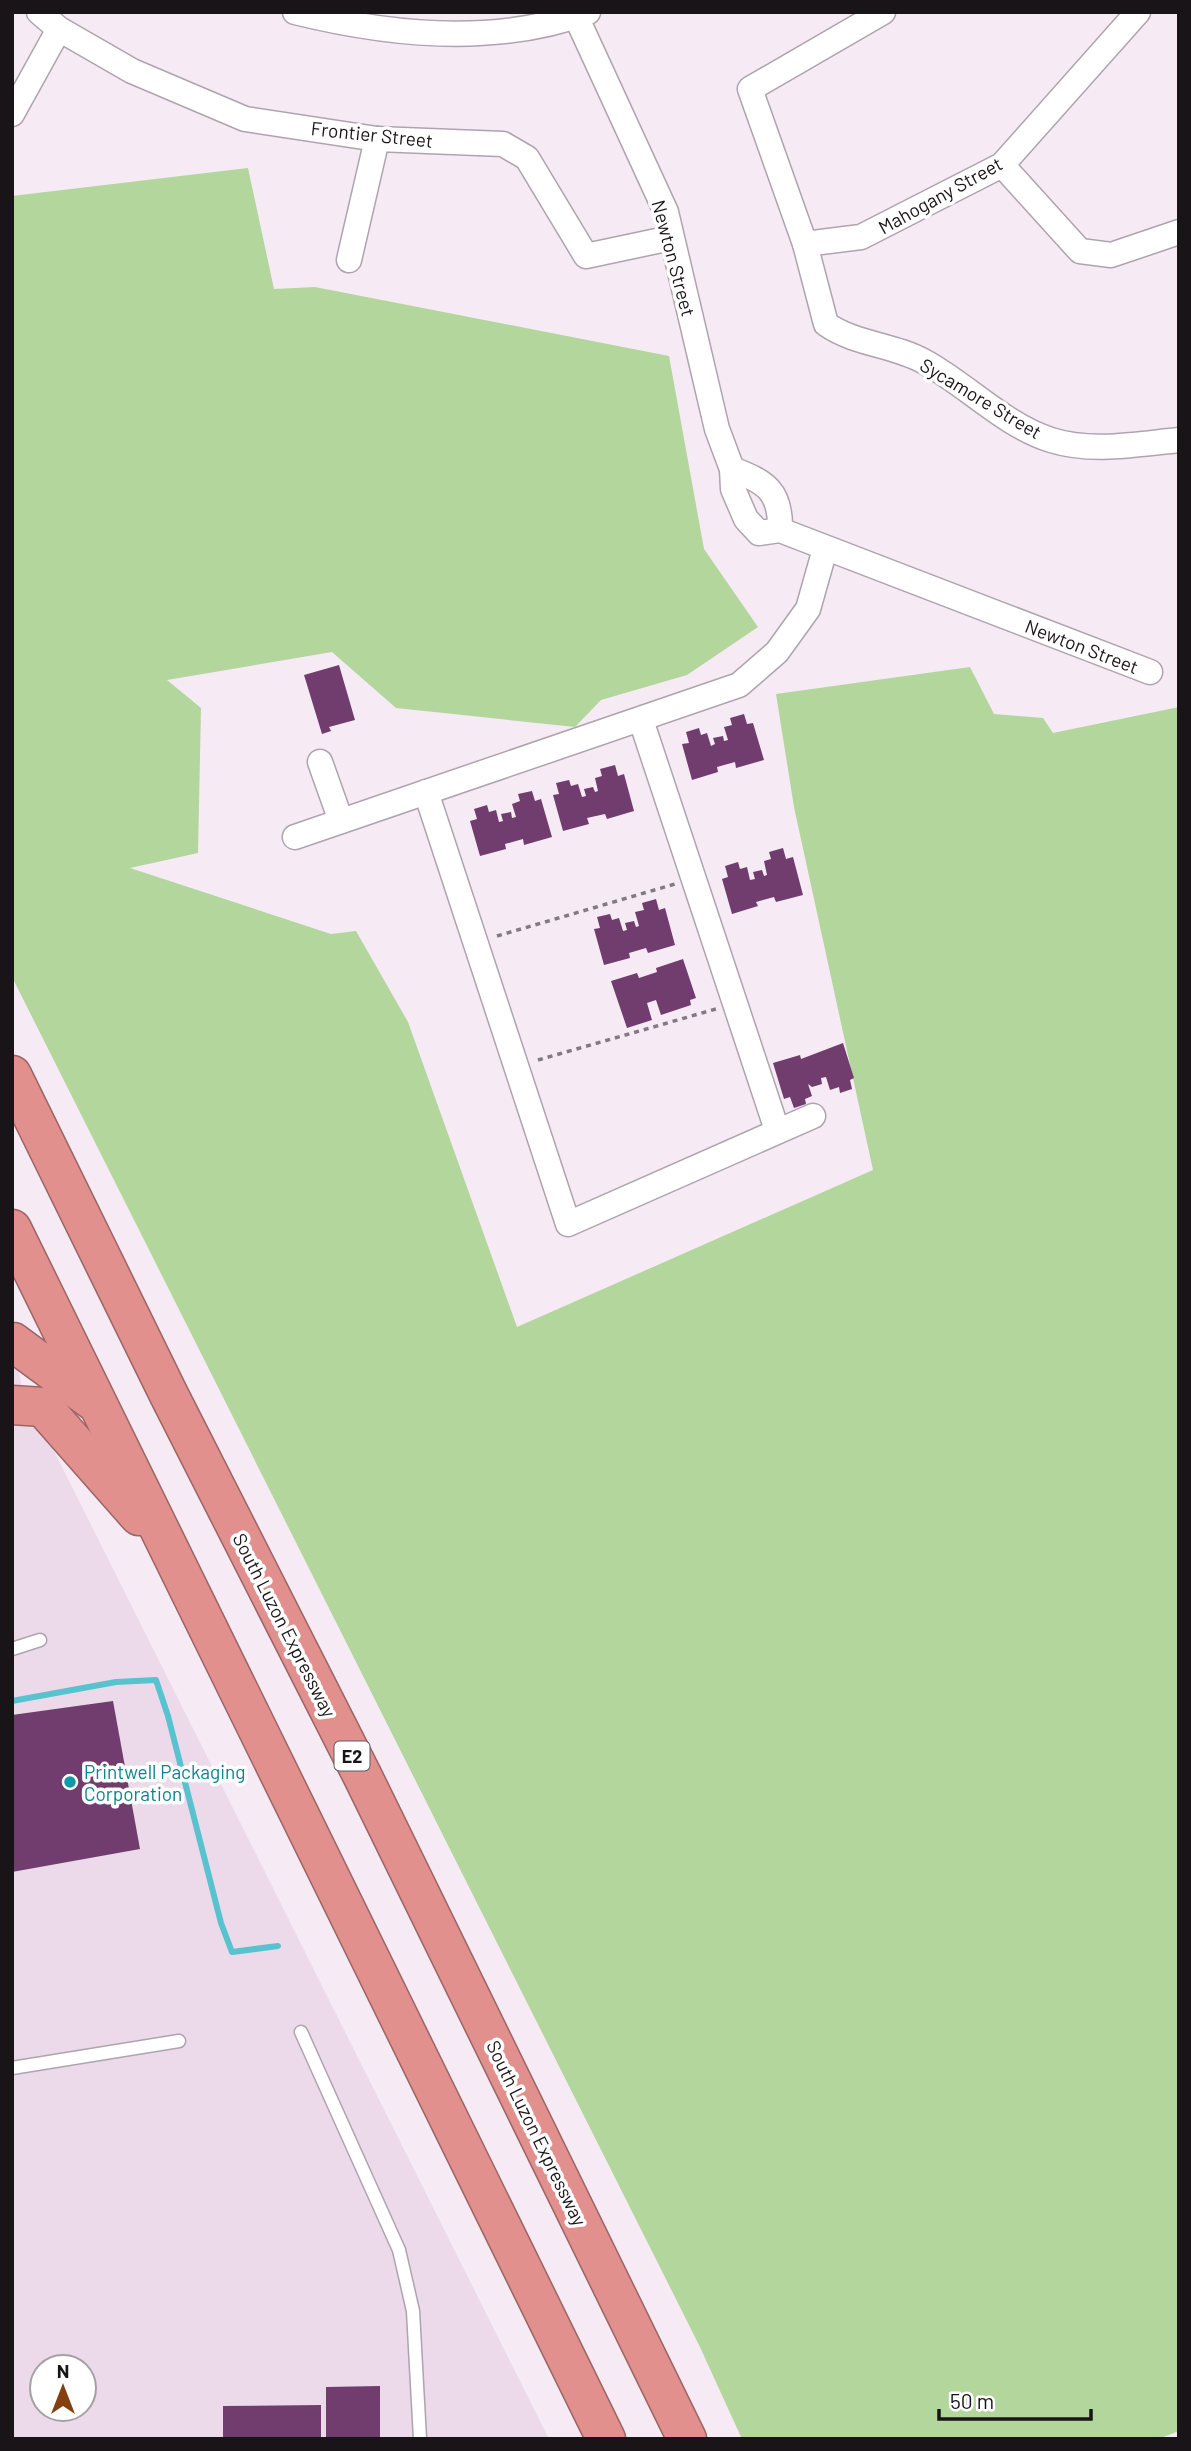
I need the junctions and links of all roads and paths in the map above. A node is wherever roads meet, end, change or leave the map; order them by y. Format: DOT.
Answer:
graph roads {
  1 [pos="39,12"];
  2 [pos="295,12"];
  3 [pos="883,12"];
  4 [pos="1138,12"];
  5 [pos="579,14"];
  6 [pos="546,18"];
  7 [pos="59,29"];
  8 [pos="12,114"];
  9 [pos="377,139"];
  10 [pos="1002,165"];
  11 [pos="1179,232"];
  12 [pos="671,238"];
  13 [pos="805,244"];
  14 [pos="349,260"];
  15 [pos="1179,440"];
  16 [pos="732,470"];
  17 [pos="780,530"];
  18 [pos="825,549"];
  19 [pos="1150,672"];
  20 [pos="641,720"];
  21 [pos="320,762"];
  22 [pos="426,792"];
  23 [pos="341,821"];
  24 [pos="295,837"];
  25 [pos="692,879"];
  26 [pos="475,942"];
  27 [pos="734,1004"];
  28 [pos="516,1066"];
  29 [pos="12,1075"];
  30 [pos="813,1116"];
  31 [pos="777,1129"];
  32 [pos="12,1229"];
  33 [pos="13,1342"];
  34 [pos="12,1405"];
  35 [pos="98,1405"];
  36 [pos="174,1556"];
  37 [pos="40,1640"];
  38 [pos="12,1649"];
  39 [pos="301,2032"];
  40 [pos="179,2041"];
  41 [pos="12,2068"];
  42 [pos="420,2439"];
  43 [pos="606,2439"];
  44 [pos="687,2439"];
  1 -- 7 [label="street, Frontier Street"];
  2 -- 6 [label="street"];
  3 -- 13 [label="street, Sycamore Street"];
  4 -- 10 [label="street, Mahogany Street"];
  5 -- 6 [label="street"];
  5 -- 12 [label="street, Newton Street"];
  7 -- 8 [label="street"];
  7 -- 9 [label="street, Frontier Street"];
  9 -- 12 [label="street, Frontier Street"];
  9 -- 14 [label="street"];
  10 -- 11 [label="street"];
  10 -- 13 [label="street, Mahogany Street"];
  12 -- 16 [label="street, Newton Street"];
  13 -- 15 [label="street, Sycamore Street"];
  16 -- 17 [label="street"];
  16 -- 17 [label="street, Newton Street"];
  17 -- 18 [label="street, Newton Street"];
  18 -- 19 [label="street, Newton Street"];
  18 -- 20 [label="street"];
  20 -- 22 [label="street"];
  20 -- 25 [label="street"];
  21 -- 23 [label="street"];
  22 -- 23 [label="street"];
  22 -- 26 [label="street"];
  23 -- 24 [label="street"];
  25 -- 26 [label="path"];
  25 -- 27 [label="street"];
  26 -- 28 [label="street"];
  27 -- 28 [label="path"];
  27 -- 31 [label="street"];
  28 -- 31 [label="street"];
  29 -- 44 [label="highway, South Luzon Expressway / E2"];
  30 -- 31 [label="street"];
  32 -- 35 [label="highway"];
  33 -- 35 [label="highway"];
  34 -- 36 [label="highway"];
  35 -- 36 [label="highway"];
  36 -- 43 [label="highway"];
  37 -- 38 [label="lane"];
  39 -- 42 [label="lane"];
  40 -- 41 [label="lane"];
}
